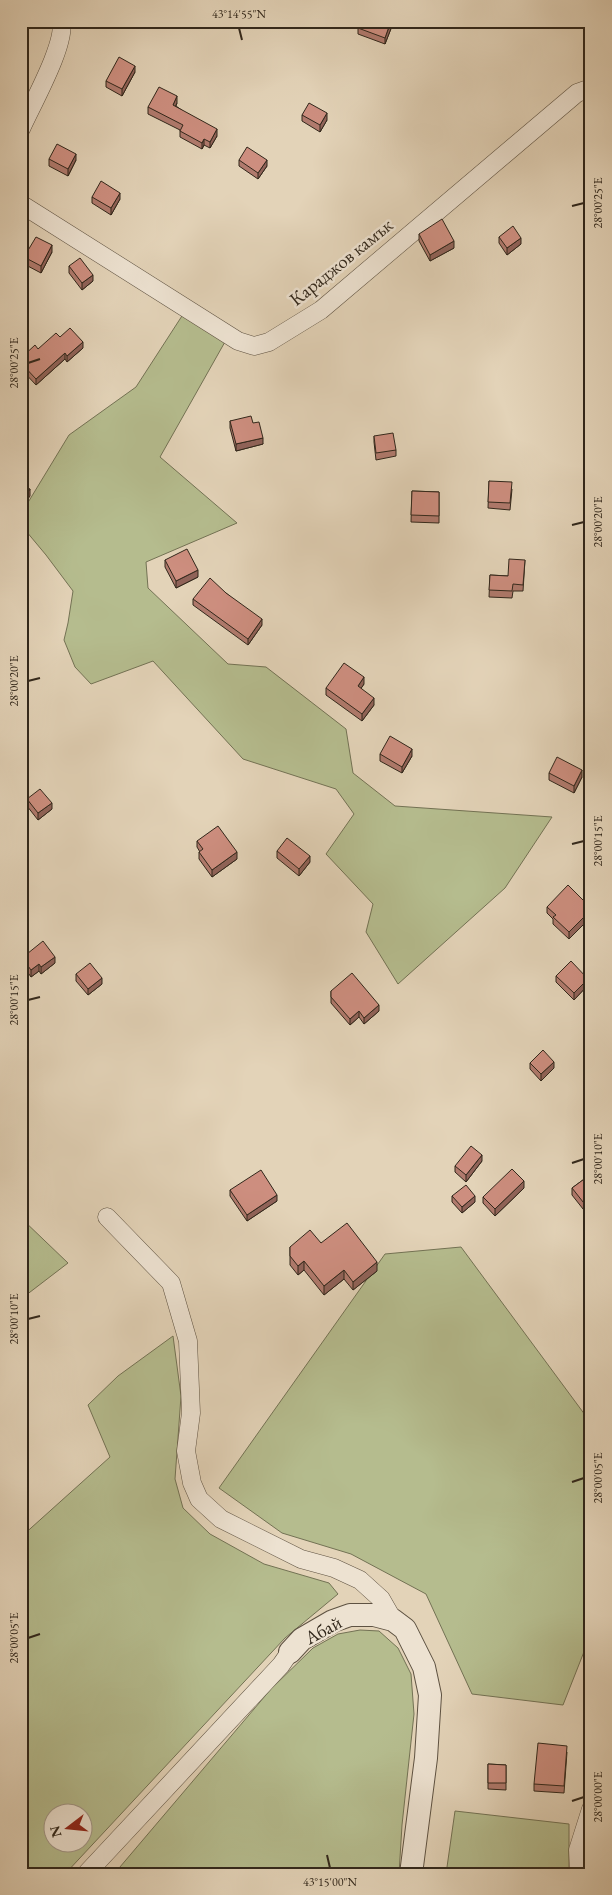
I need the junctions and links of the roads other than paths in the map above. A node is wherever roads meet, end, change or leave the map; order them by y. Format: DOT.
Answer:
graph roads {
  1 [pos="61,21"];
  2 [pos="591,88"];
  3 [pos="21,129"];
  4 [pos="21,204"];
  5 [pos="107,1217"];
  6 [pos="393,1620"];
  7 [pos="290,1652"];
  8 [pos="591,1809"];
  9 [pos="86,1874"];
  10 [pos="411,1874"];
  11 [pos="579,1874"];
  1 -- 3 [label="street"];
  2 -- 4 [label="street, Караджов камък"];
  5 -- 6 [label="street"];
  6 -- 7 [label="street, Абай"];
  6 -- 10 [label="street"];
  7 -- 9 [label="street, Абай"];
  8 -- 11 [label="street"];
}
